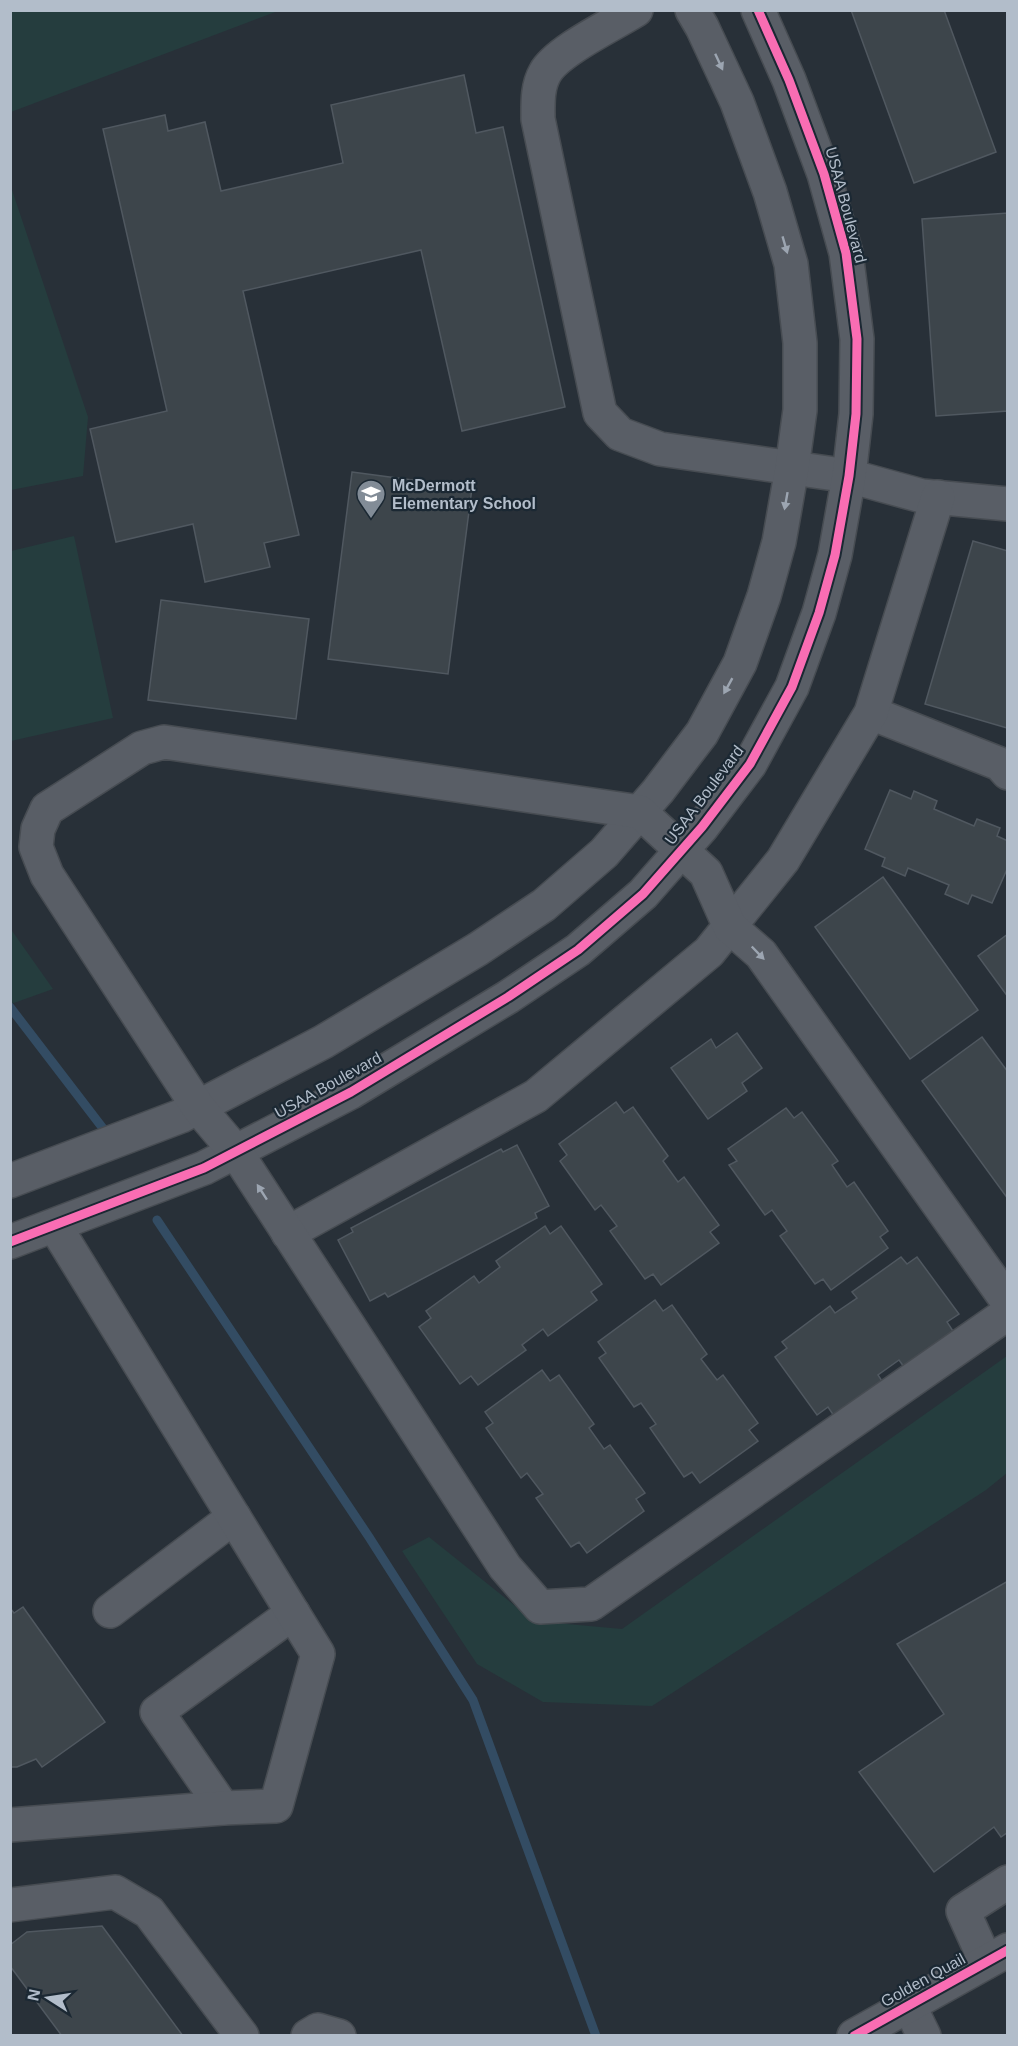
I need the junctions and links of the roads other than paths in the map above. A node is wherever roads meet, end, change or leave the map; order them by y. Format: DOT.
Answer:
graph roads {
  1 [pos="636,10"];
  2 [pos="692,10"];
  3 [pos="758,10"];
  4 [pos="792,468"];
  5 [pos="849,476"];
  6 [pos="938,497"];
  7 [pos="1008,504"];
  8 [pos="871,713"];
  9 [pos="1008,773"];
  10 [pos="640,812"];
  11 [pos="681,852"];
  12 [pos="730,927"];
  13 [pos="198,1107"];
  14 [pos="236,1152"];
  15 [pos="13,1176"];
  16 [pos="55,1226"];
  17 [pos="288,1233"];
  18 [pos="10,1242"];
  19 [pos="1008,1302"];
  20 [pos="1008,1313"];
  21 [pos="234,1517"];
  22 [pos="110,1611"];
  23 [pos="293,1613"];
  24 [pos="223,1808"];
  25 [pos="10,1825"];
  26 [pos="1008,1882"];
  27 [pos="10,1905"];
  28 [pos="997,1956"];
  29 [pos="909,2005"];
  30 [pos="242,2036"];
  31 [pos="308,2036"];
  32 [pos="339,2036"];
  33 [pos="854,2036"];
  34 [pos="924,2036"];
  1 -- 4 [label="street"];
  2 -- 4 [label="street, one-way"];
  3 -- 5 [label="street, USAA Boulevard"];
  4 -- 5 [label="street"];
  4 -- 10 [label="street, one-way"];
  5 -- 6 [label="street"];
  5 -- 11 [label="street, USAA Boulevard"];
  6 -- 7 [label="street"];
  6 -- 8 [label="street"];
  8 -- 9 [label="street"];
  8 -- 12 [label="street"];
  10 -- 11 [label="street"];
  10 -- 13 [label="street"];
  10 -- 13 [label="street"];
  11 -- 12 [label="street"];
  11 -- 14 [label="street, USAA Boulevard"];
  12 -- 17 [label="street"];
  12 -- 19 [label="street, one-way"];
  13 -- 14 [label="street"];
  13 -- 15 [label="street"];
  14 -- 16 [label="street, USAA Boulevard"];
  17 -- 14 [label="street, one-way"];
  16 -- 18 [label="street, USAA Boulevard"];
  16 -- 21 [label="street"];
  17 -- 20 [label="street"];
  21 -- 22 [label="street"];
  21 -- 23 [label="street"];
  23 -- 24 [label="street"];
  23 -- 24 [label="street"];
  24 -- 25 [label="street"];
  26 -- 28 [label="street"];
  27 -- 30 [label="street"];
  28 -- 29 [label="street, Golden Quail"];
  29 -- 33 [label="street, Golden Quail"];
  29 -- 34 [label="street"];
  31 -- 32 [label="street"];
}
